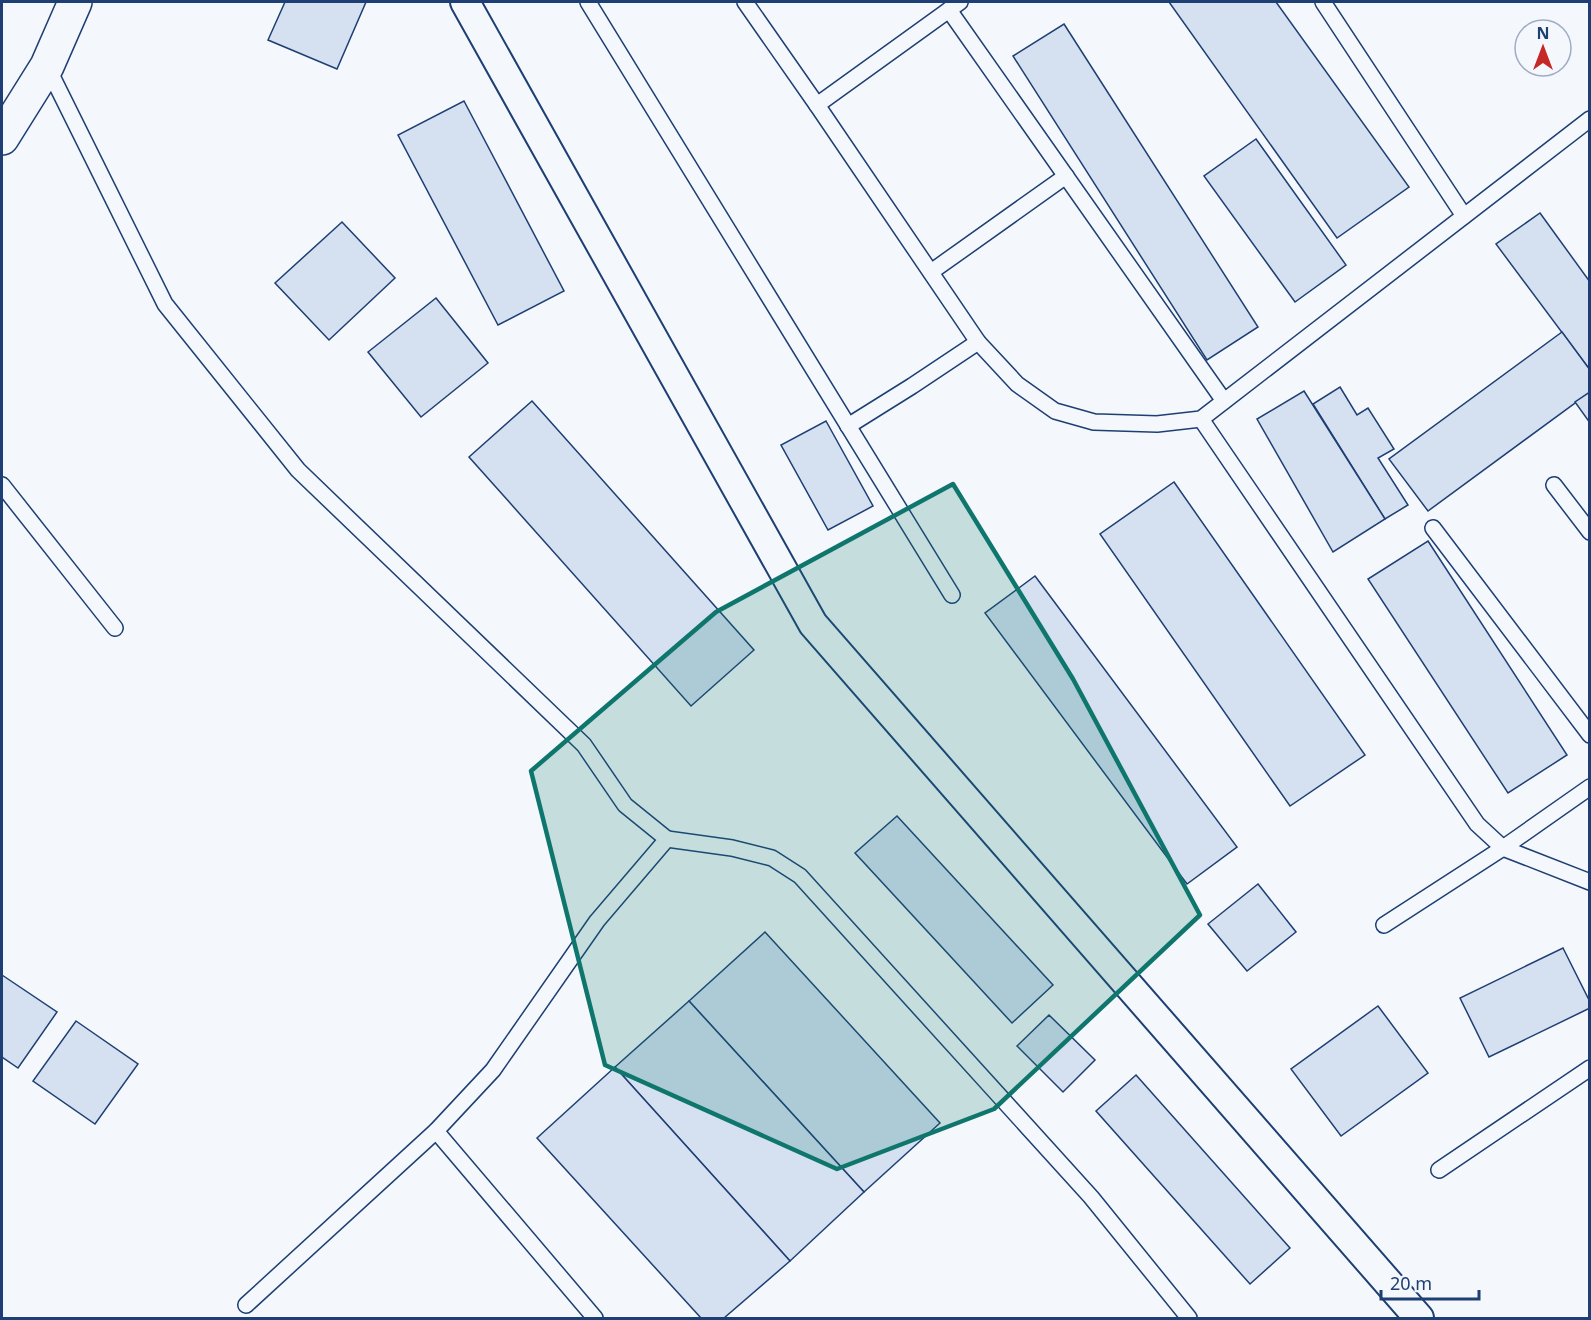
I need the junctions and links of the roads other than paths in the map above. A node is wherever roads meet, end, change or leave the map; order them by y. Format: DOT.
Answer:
graph roads {
  1 [pos="75,2"];
  2 [pos="465,2"];
  3 [pos="588,2"];
  4 [pos="745,2"];
  5 [pos="1323,2"];
  6 [pos="954,6"];
  7 [pos="47,66"];
  8 [pos="817,105"];
  9 [pos="1587,127"];
  10 [pos="2,138"];
  11 [pos="1066,176"];
  12 [pos="1464,216"];
  13 [pos="931,272"];
  14 [pos="978,342"];
  15 [pos="1224,401"];
  16 [pos="1201,419"];
  17 [pos="848,426"];
  18 [pos="1554,484"];
  19 [pos="2,485"];
  20 [pos="1433,528"];
  21 [pos="1590,532"];
  22 [pos="951,595"];
  23 [pos="115,628"];
  24 [pos="1590,735"];
  25 [pos="1590,787"];
  26 [pos="667,839"];
  27 [pos="1503,848"];
  28 [pos="1590,882"];
  29 [pos="1384,925"];
  30 [pos="1590,1068"];
  31 [pos="436,1131"];
  32 [pos="1439,1170"];
  33 [pos="246,1305"];
  34 [pos="595,1318"];
  35 [pos="1189,1318"];
  36 [pos="1419,1318"];
  1 -- 7 [label="main road"];
  2 -- 36 [label="street"];
  3 -- 17 [label="lane"];
  4 -- 8 [label="lane"];
  5 -- 12 [label="lane"];
  6 -- 8 [label="lane"];
  6 -- 11 [label="lane"];
  7 -- 10 [label="main road"];
  7 -- 26 [label="lane"];
  8 -- 13 [label="lane"];
  9 -- 12 [label="lane"];
  11 -- 13 [label="lane"];
  11 -- 15 [label="lane"];
  12 -- 15 [label="lane"];
  13 -- 14 [label="lane"];
  14 -- 16 [label="lane"];
  14 -- 17 [label="lane"];
  15 -- 16 [label="lane"];
  16 -- 27 [label="lane"];
  17 -- 22 [label="lane"];
  18 -- 21 [label="lane"];
  19 -- 23 [label="lane"];
  20 -- 24 [label="lane"];
  25 -- 27 [label="lane"];
  26 -- 31 [label="lane"];
  26 -- 35 [label="lane"];
  27 -- 28 [label="lane"];
  27 -- 29 [label="lane"];
  30 -- 32 [label="lane"];
  31 -- 33 [label="lane"];
  31 -- 34 [label="lane"];
}
